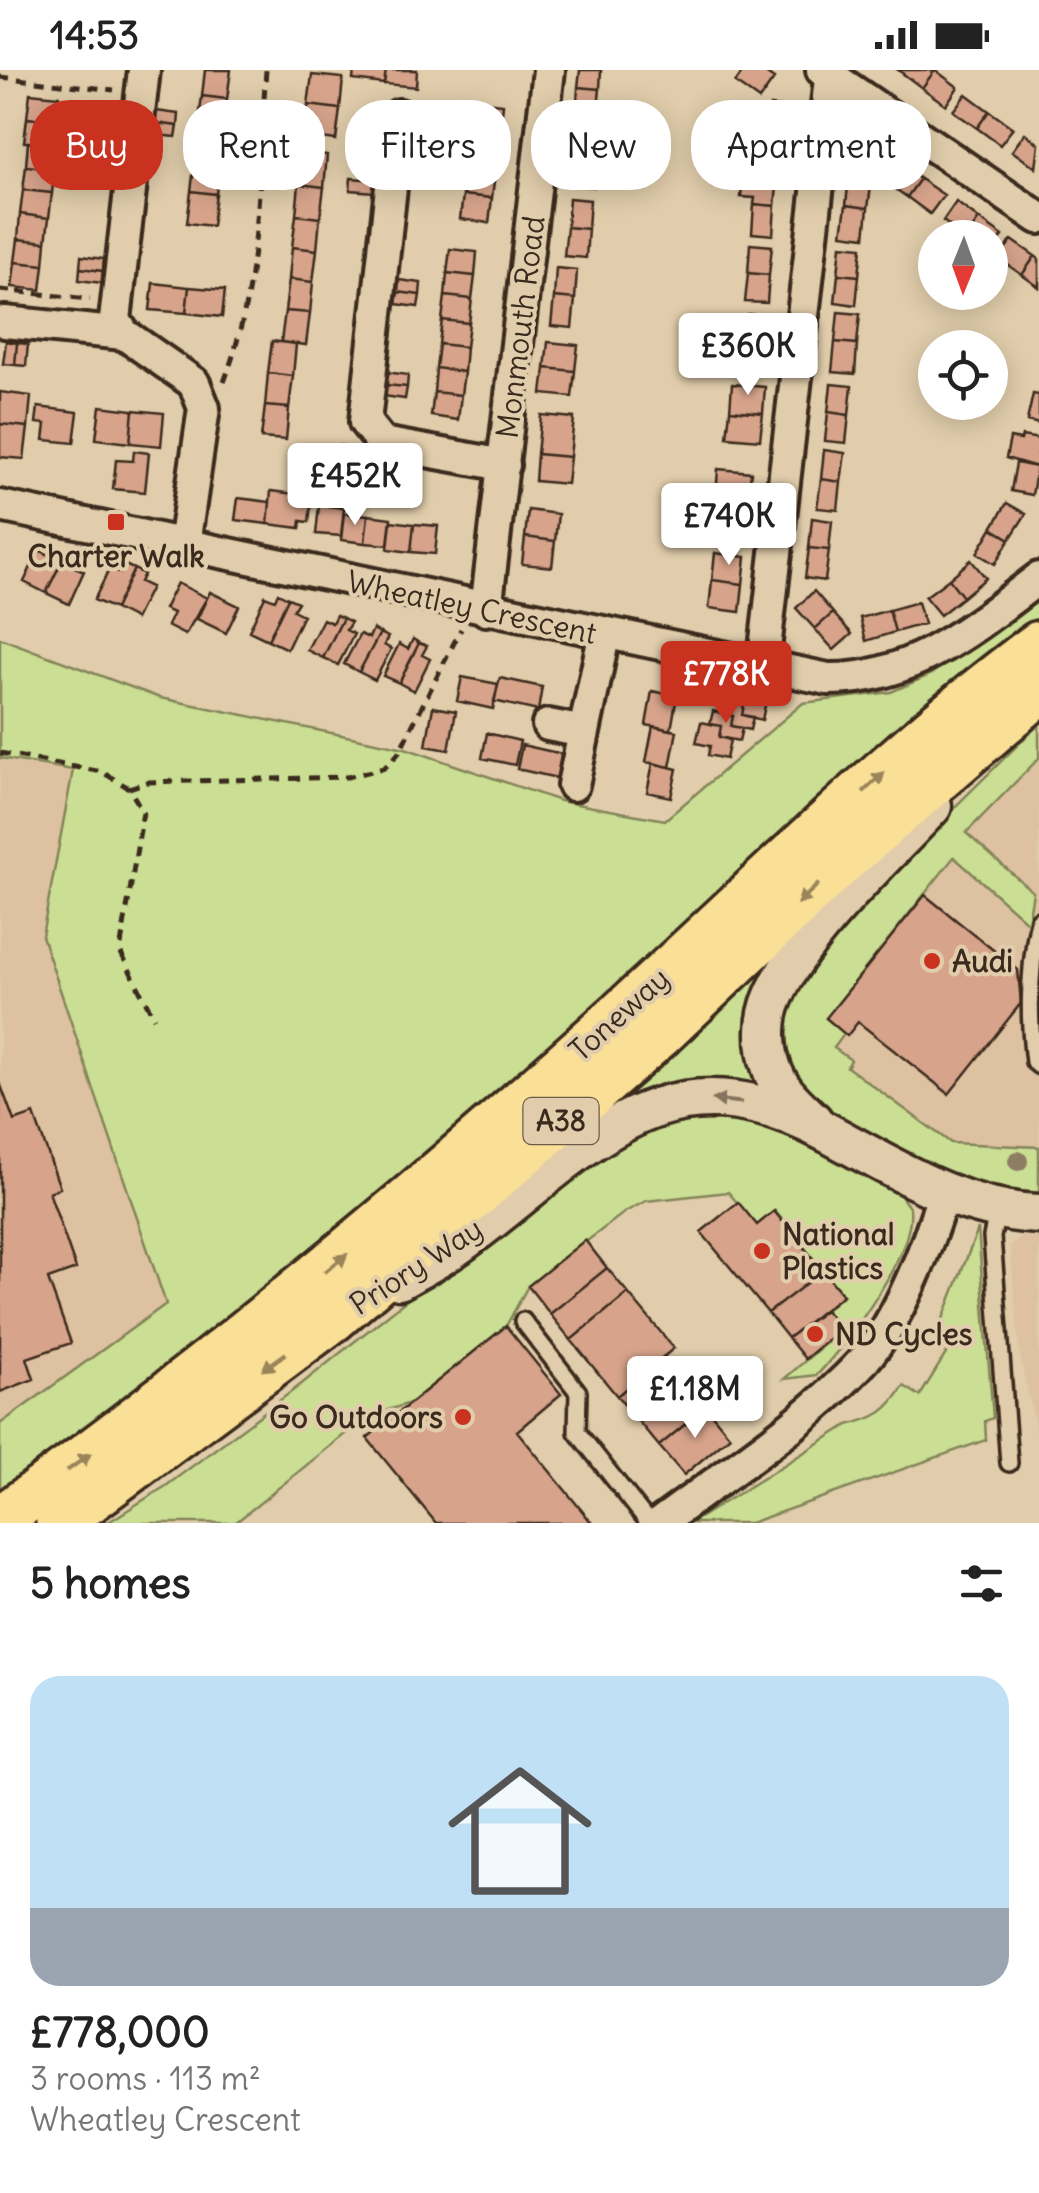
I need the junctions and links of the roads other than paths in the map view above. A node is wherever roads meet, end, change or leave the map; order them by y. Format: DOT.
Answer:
graph roads {
  1 [pos="549,70"];
  2 [pos="829,72"];
  3 [pos="143,81"];
  4 [pos="378,190"];
  5 [pos="1039,218"];
  6 [pos="5,322"];
  7 [pos="124,334"];
  8 [pos="504,465"];
  9 [pos="0,506"];
  10 [pos="184,546"];
  11 [pos="1039,578"];
  12 [pos="475,608"];
  13 [pos="604,636"];
  14 [pos="1039,644"];
  15 [pos="763,667"];
  16 [pos="1035,695"];
  17 [pos="548,726"];
  18 [pos="584,732"];
  19 [pos="573,785"];
  20 [pos="1039,920"];
  21 [pos="1039,1066"];
  22 [pos="820,1128"];
  23 [pos="942,1194"];
  24 [pos="997,1212"];
  25 [pos="1039,1214"];
  26 [pos="332,1319"];
  27 [pos="523,1321"];
  28 [pos="1009,1463"];
  29 [pos="0,1520"];
  30 [pos="59,1523"];
  31 [pos="649,1523"];
  32 [pos="660,1523"];
  1 -- 8 [label="street, Monmouth Road"];
  2 -- 5 [label="street"];
  2 -- 15 [label="street"];
  3 -- 7 [label="street"];
  4 -- 8 [label="street, Monmouth Road"];
  6 -- 7 [label="street"];
  7 -- 10 [label="street"];
  8 -- 12 [label="street, Monmouth Road"];
  9 -- 10 [label="street, Wheatley Crescent"];
  10 -- 12 [label="street, Wheatley Crescent"];
  11 -- 15 [label="street, Wheatley Crescent"];
  12 -- 13 [label="street, Wheatley Crescent"];
  13 -- 15 [label="street, Wheatley Crescent"];
  13 -- 18 [label="street"];
  29 -- 14 [label="main road, Toneway / A38, one-way"];
  16 -- 22 [label="street, Priory Way"];
  16 -- 26 [label="main road, Toneway / A38, one-way"];
  17 -- 18 [label="street"];
  18 -- 19 [label="street"];
  20 -- 21 [label="lane"];
  22 -- 23 [label="street, Priory Way"];
  22 -- 26 [label="street, Priory Way, one-way"];
  23 -- 24 [label="street, Priory Way"];
  23 -- 32 [label="street"];
  24 -- 25 [label="street, Priory Way"];
  24 -- 28 [label="lane"];
  26 -- 30 [label="main road, Toneway / A38, one-way"];
  27 -- 31 [label="lane"];
}
